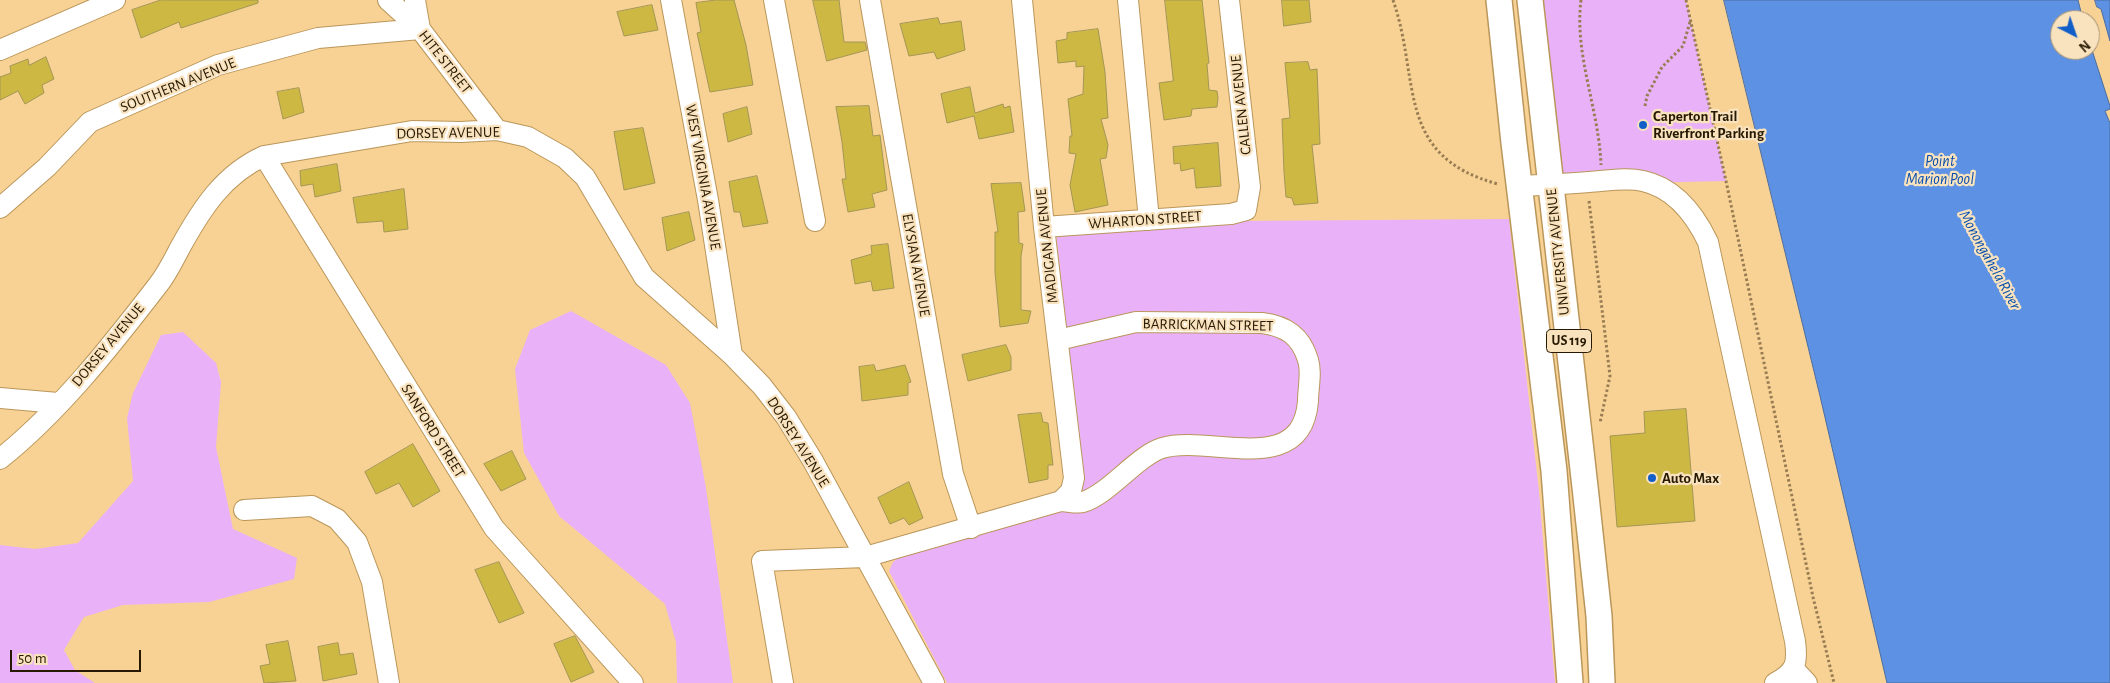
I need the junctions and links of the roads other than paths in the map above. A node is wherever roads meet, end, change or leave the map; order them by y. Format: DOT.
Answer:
graph roads {
  1 [pos="115,0"];
  2 [pos="388,0"];
  3 [pos="415,0"];
  4 [pos="671,0"];
  5 [pos="774,0"];
  6 [pos="870,0"];
  7 [pos="1022,0"];
  8 [pos="1128,0"];
  9 [pos="1229,0"];
  10 [pos="1499,0"];
  11 [pos="1530,0"];
  12 [pos="420,29"];
  13 [pos="0,50"];
  14 [pos="497,130"];
  15 [pos="264,156"];
  16 [pos="1551,185"];
  17 [pos="1520,186"];
  18 [pos="0,208"];
  19 [pos="1246,210"];
  20 [pos="1149,220"];
  21 [pos="815,221"];
  22 [pos="1044,227"];
  23 [pos="1058,340"];
  24 [pos="732,356"];
  25 [pos="0,398"];
  26 [pos="58,403"];
  27 [pos="0,459"];
  28 [pos="1066,496"];
  29 [pos="244,510"];
  30 [pos="971,528"];
  31 [pos="865,557"];
  32 [pos="1793,668"];
  33 [pos="389,683"];
  34 [pos="633,683"];
  35 [pos="783,683"];
  36 [pos="934,683"];
  37 [pos="1570,683"];
  38 [pos="1602,683"];
  39 [pos="1775,683"];
  40 [pos="1807,683"];
  1 -- 13 [label="street"];
  2 -- 12 [label="street, HITE STREET"];
  3 -- 12 [label="street"];
  4 -- 24 [label="street, WEST VIRGINIA AVENUE"];
  5 -- 21 [label="street"];
  6 -- 30 [label="street, ELYSIAN AVENUE"];
  7 -- 22 [label="street, MADIGAN AVENUE"];
  8 -- 20 [label="street"];
  9 -- 19 [label="street, CALLEN AVENUE"];
  10 -- 17 [label="main road, UNIVERSITY AVENUE / US 119"];
  11 -- 16 [label="main road, UNIVERSITY AVENUE / US 119"];
  12 -- 14 [label="street, HITE STREET"];
  12 -- 18 [label="street, SOUTHERN AVENUE"];
  14 -- 15 [label="street, DORSEY AVENUE"];
  14 -- 24 [label="street, DORSEY AVENUE"];
  15 -- 26 [label="street, DORSEY AVENUE"];
  15 -- 34 [label="street, SANFORD STREET"];
  16 -- 17 [label="street"];
  16 -- 32 [label="street"];
  16 -- 38 [label="main road, UNIVERSITY AVENUE / US 119"];
  17 -- 37 [label="main road, UNIVERSITY AVENUE / US 119"];
  19 -- 20 [label="street, WHARTON STREET"];
  20 -- 22 [label="street, WHARTON STREET"];
  22 -- 23 [label="street, MADIGAN AVENUE"];
  23 -- 28 [label="street, MADIGAN AVENUE"];
  23 -- 28 [label="street, BARRICKMAN STREET"];
  24 -- 31 [label="street, DORSEY AVENUE"];
  25 -- 26 [label="street"];
  26 -- 27 [label="street, DORSEY AVENUE"];
  28 -- 30 [label="street, BARRICKMAN STREET"];
  29 -- 33 [label="street"];
  30 -- 31 [label="street, BARRICKMAN STREET"];
  31 -- 35 [label="street, BARRICKMAN STREET"];
  31 -- 36 [label="street, DORSEY AVENUE"];
  32 -- 39 [label="street"];
  32 -- 40 [label="street"];
}
